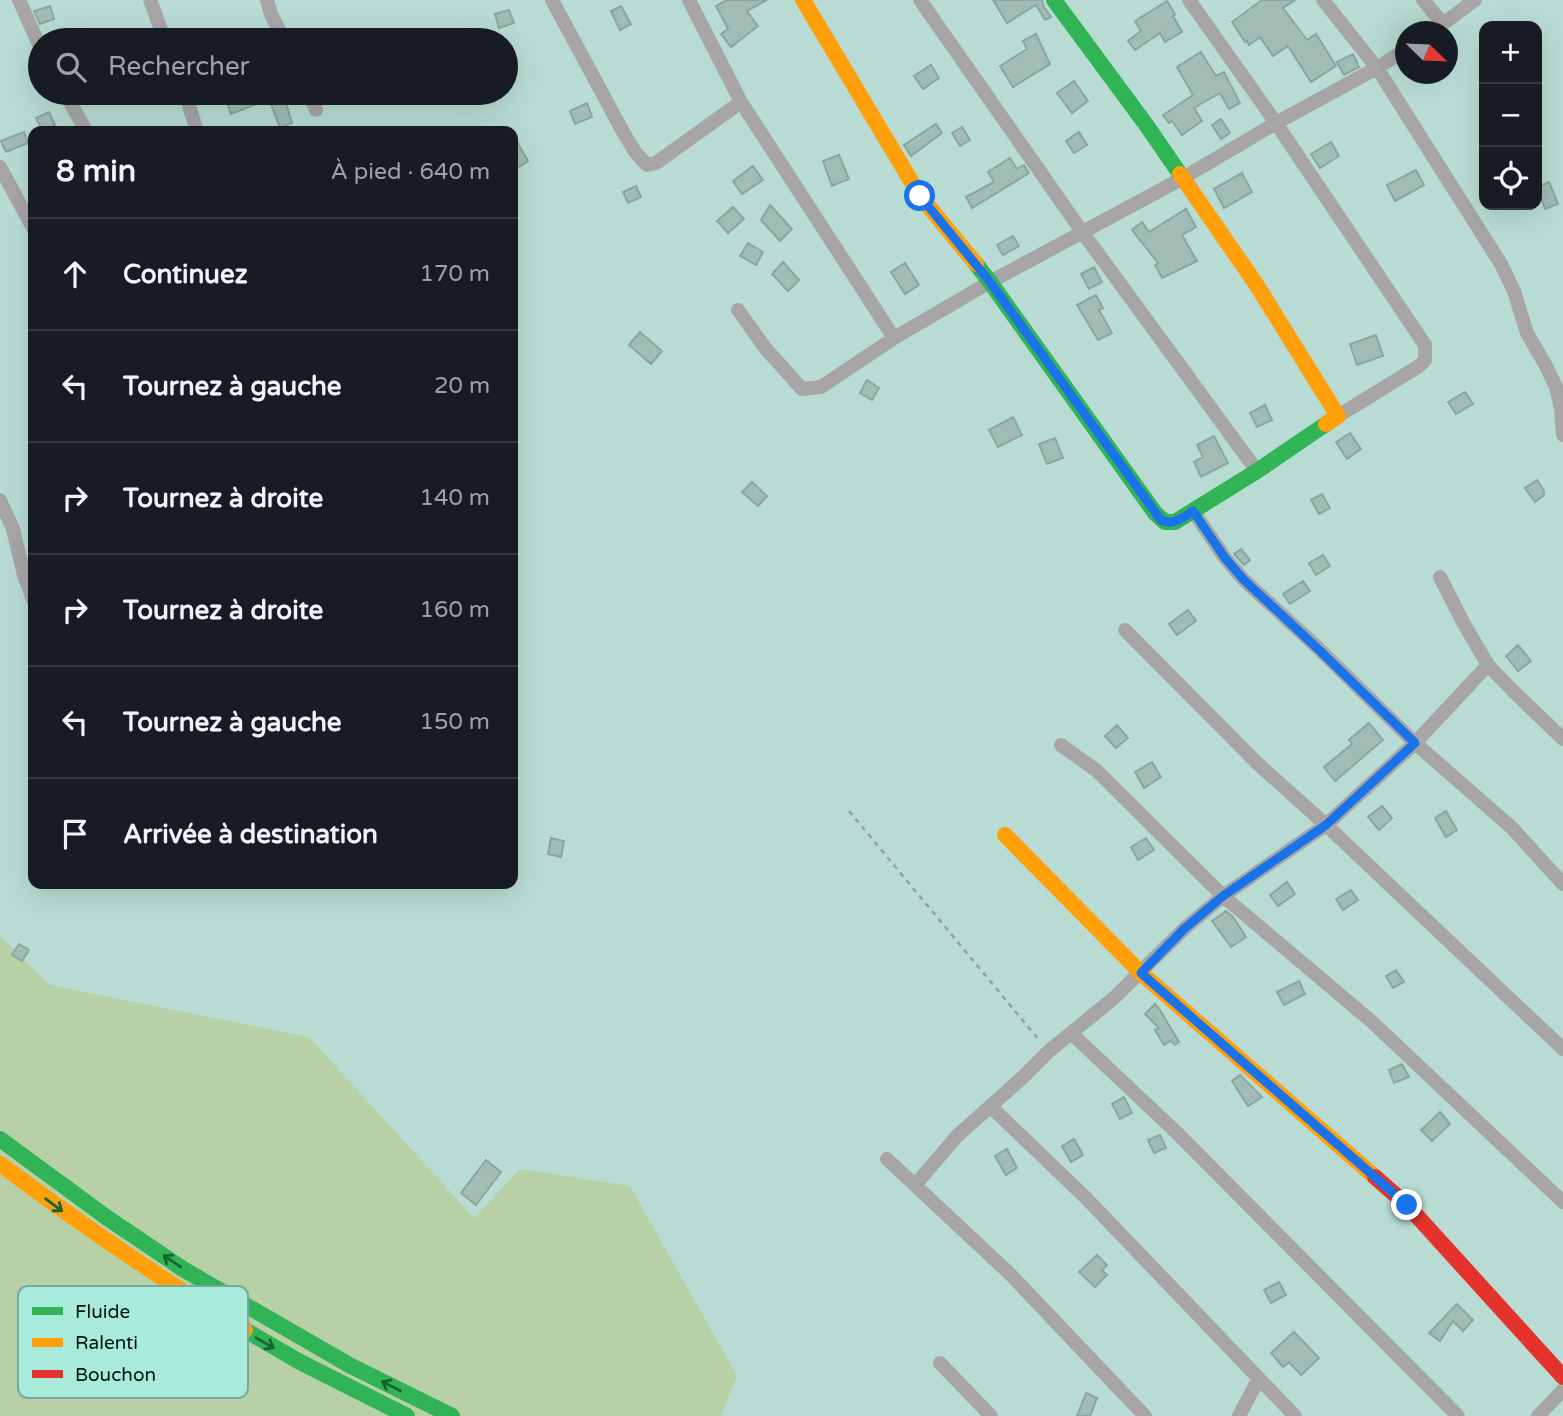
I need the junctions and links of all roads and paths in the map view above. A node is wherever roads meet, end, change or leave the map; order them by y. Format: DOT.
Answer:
graph roads {
  1 [pos="19,0"];
  2 [pos="150,0"];
  3 [pos="267,0"];
  4 [pos="552,0"];
  5 [pos="689,0"];
  6 [pos="803,0"];
  7 [pos="920,0"];
  8 [pos="1054,0"];
  9 [pos="1189,0"];
  10 [pos="1323,0"];
  11 [pos="1423,0"];
  12 [pos="1475,0"];
  13 [pos="1434,21"];
  14 [pos="1446,21"];
  15 [pos="32,28"];
  16 [pos="160,28"];
  17 [pos="278,28"];
  18 [pos="1395,56"];
  19 [pos="1377,68"];
  20 [pos="741,102"];
  21 [pos="72,105"];
  22 [pos="189,105"];
  23 [pos="314,105"];
  24 [pos="316,110"];
  25 [pos="1276,123"];
  26 [pos="83,126"];
  27 [pos="195,126"];
  28 [pos="0,167"];
  29 [pos="1183,178"];
  30 [pos="28,219"];
  31 [pos="1083,233"];
  32 [pos="990,282"];
  33 [pos="738,310"];
  34 [pos="894,338"];
  35 [pos="1338,416"];
  36 [pos="1563,435"];
  37 [pos="1256,471"];
  38 [pos="0,500"];
  39 [pos="1193,511"];
  40 [pos="1440,577"];
  41 [pos="28,586"];
  42 [pos="1125,630"];
  43 [pos="1488,665"];
  44 [pos="1563,739"];
  45 [pos="1415,743"];
  46 [pos="1061,745"];
  47 [pos="849,811"];
  48 [pos="1326,825"];
  49 [pos="1006,835"];
  50 [pos="1563,884"];
  51 [pos="1223,896"];
  52 [pos="1141,973"];
  53 [pos="1071,1033"];
  54 [pos="1563,1049"];
  55 [pos="1049,1051"];
  56 [pos="990,1106"];
  57 [pos="0,1139"];
  58 [pos="887,1159"];
  59 [pos="0,1164"];
  60 [pos="915,1185"];
  61 [pos="1563,1202"];
  62 [pos="171,1286"];
  63 [pos="212,1286"];
  64 [pos="248,1307"];
  65 [pos="248,1332"];
  66 [pos="940,1363"];
  67 [pos="1563,1377"];
  68 [pos="1259,1378"];
  69 [pos="1563,1390"];
  70 [pos="407,1416"];
  71 [pos="452,1416"];
  72 [pos="991,1416"];
  73 [pos="1145,1416"];
  74 [pos="1239,1416"];
  75 [pos="1295,1416"];
  76 [pos="1458,1416"];
  77 [pos="1538,1416"];
  1 -- 15 [label="street"];
  2 -- 16 [label="street"];
  3 -- 17 [label="street"];
  4 -- 20 [label="street"];
  5 -- 20 [label="street"];
  6 -- 32 [label="main road"];
  7 -- 31 [label="street"];
  8 -- 29 [label="main road"];
  9 -- 25 [label="street"];
  10 -- 19 [label="street"];
  11 -- 13 [label="street"];
  12 -- 14 [label="street"];
  18 -- 19 [label="street"];
  19 -- 25 [label="street"];
  19 -- 36 [label="street"];
  20 -- 34 [label="street"];
  21 -- 26 [label="street"];
  22 -- 27 [label="street"];
  23 -- 24 [label="street"];
  25 -- 29 [label="street"];
  25 -- 35 [label="street"];
  28 -- 30 [label="street"];
  29 -- 31 [label="street"];
  29 -- 35 [label="main road"];
  31 -- 32 [label="street"];
  31 -- 37 [label="street"];
  32 -- 34 [label="street"];
  32 -- 39 [label="main road"];
  33 -- 34 [label="street"];
  35 -- 37 [label="main road"];
  37 -- 39 [label="main road"];
  38 -- 41 [label="street"];
  39 -- 45 [label="street"];
  40 -- 43 [label="street"];
  42 -- 48 [label="street"];
  43 -- 44 [label="street"];
  43 -- 45 [label="street"];
  45 -- 48 [label="street"];
  45 -- 50 [label="street"];
  46 -- 51 [label="street"];
  47 -- 55 [label="path"];
  48 -- 51 [label="street"];
  48 -- 54 [label="street"];
  49 -- 52 [label="main road"];
  51 -- 52 [label="street"];
  51 -- 61 [label="street"];
  52 -- 53 [label="street"];
  52 -- 67 [label="main road"];
  53 -- 55 [label="street"];
  53 -- 76 [label="street"];
  55 -- 56 [label="street"];
  56 -- 60 [label="street"];
  56 -- 68 [label="street"];
  63 -- 57 [label="main road, one-way"];
  58 -- 60 [label="street"];
  59 -- 62 [label="main road, one-way"];
  60 -- 73 [label="street"];
  71 -- 64 [label="main road, one-way"];
  65 -- 70 [label="main road, one-way"];
  66 -- 72 [label="street"];
  68 -- 74 [label="street"];
  68 -- 75 [label="street"];
  69 -- 77 [label="street"];
}
